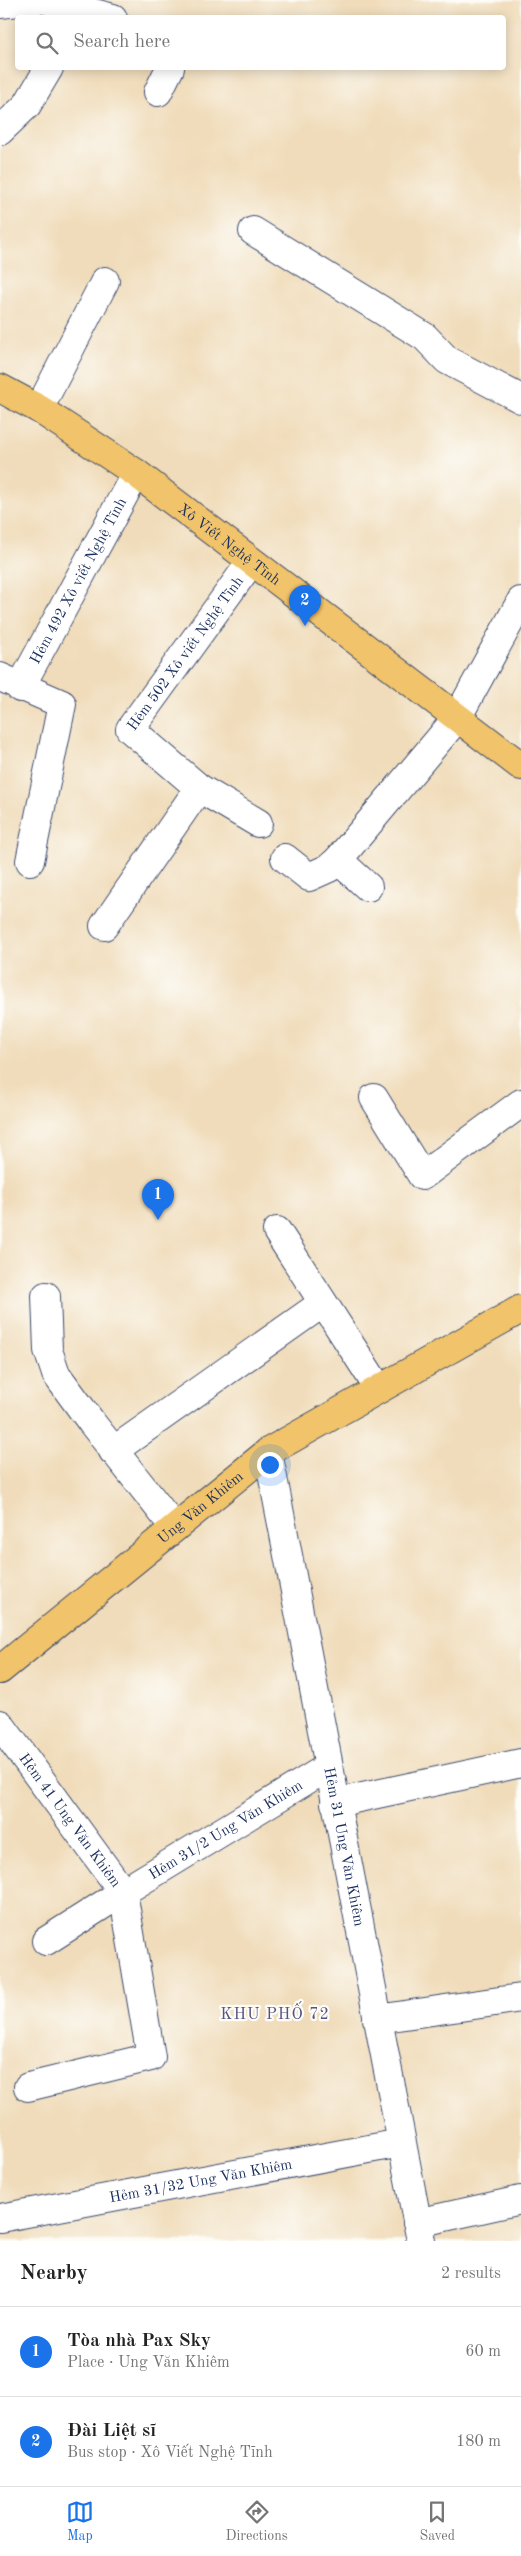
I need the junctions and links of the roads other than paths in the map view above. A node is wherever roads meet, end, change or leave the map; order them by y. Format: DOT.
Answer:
graph roads {
  1 [pos="42,0"];
  2 [pos="0,4"];
  3 [pos="81,4"];
  4 [pos="44,15"];
  5 [pos="107,15"];
  6 [pos="48,70"];
  7 [pos="0,131"];
  8 [pos="254,231"];
  9 [pos="106,281"];
  10 [pos="3,396"];
  11 [pos="521,399"];
  12 [pos="39,409"];
  13 [pos="136,473"];
  14 [pos="252,562"];
  15 [pos="521,601"];
  16 [pos="10,682"];
  17 [pos="457,718"];
  18 [pos="521,766"];
  19 [pos="199,788"];
  20 [pos="258,823"];
  21 [pos="285,858"];
  22 [pos="338,860"];
  23 [pos="30,861"];
  24 [pos="368,888"];
  25 [pos="104,926"];
  26 [pos="374,1098"];
  27 [pos="521,1103"];
  28 [pos="277,1231"];
  29 [pos="46,1296"];
  30 [pos="323,1303"];
  31 [pos="521,1309"];
  32 [pos="379,1389"];
  33 [pos="113,1451"];
  34 [pos="268,1452"];
  35 [pos="174,1527"];
  36 [pos="0,1670"];
  37 [pos="0,1724"];
  38 [pos="521,1763"];
  39 [pos="328,1767"];
  40 [pos="335,1803"];
  41 [pos="123,1892"];
  42 [pos="46,1941"];
  43 [pos="521,1998"];
  44 [pos="377,2019"];
  45 [pos="28,2088"];
  46 [pos="401,2142"];
  47 [pos="521,2200"];
  48 [pos="0,2218"];
  49 [pos="419,2232"];
  1 -- 2 [label="street"];
  1 -- 3 [label="street"];
  1 -- 4 [label="street"];
  3 -- 5 [label="street"];
  6 -- 7 [label="street"];
  8 -- 11 [label="street"];
  9 -- 12 [label="street"];
  10 -- 12 [label="main road, Xô Viết Nghệ Tĩnh"];
  12 -- 13 [label="main road, Xô Viết Nghệ Tĩnh"];
  13 -- 14 [label="main road, Xô Viết Nghệ Tĩnh"];
  13 -- 16 [label="street, Hẻm 492 Xô viết Nghệ Tĩnh"];
  14 -- 17 [label="main road, Xô Viết Nghệ Tĩnh"];
  14 -- 19 [label="street, Hẻm 502 Xô viết Nghệ Tĩnh"];
  15 -- 17 [label="street"];
  16 -- 23 [label="street, Hẻm 492 Xô viết Nghệ Tĩnh"];
  17 -- 18 [label="main road, Xô Viết Nghệ Tĩnh"];
  17 -- 22 [label="street"];
  19 -- 20 [label="street"];
  19 -- 25 [label="street"];
  21 -- 22 [label="street"];
  22 -- 24 [label="street"];
  26 -- 27 [label="street"];
  28 -- 30 [label="street"];
  29 -- 33 [label="street"];
  30 -- 32 [label="street"];
  30 -- 33 [label="street"];
  31 -- 32 [label="main road, Ung Văn Khiêm"];
  32 -- 34 [label="main road, Ung Văn Khiêm"];
  33 -- 35 [label="street"];
  34 -- 35 [label="main road, Ung Văn Khiêm"];
  34 -- 39 [label="street, Hẻm 31 Ung Văn Khiêm"];
  35 -- 36 [label="main road, Ung Văn Khiêm"];
  37 -- 41 [label="street, Hẻm 41 Ung Văn Khiêm"];
  38 -- 40 [label="street"];
  39 -- 40 [label="street, Hẻm 31 Ung Văn Khiêm"];
  39 -- 41 [label="street, Hẻm 31/2 Ung Văn Khiêm"];
  40 -- 44 [label="street, Hẻm 31 Ung Văn Khiêm"];
  41 -- 42 [label="street, Hẻm 31/2 Ung Văn Khiêm"];
  41 -- 45 [label="street"];
  43 -- 44 [label="street"];
  44 -- 46 [label="street, Hẻm 31 Ung Văn Khiêm"];
  46 -- 48 [label="street, Hẻm 31/32 Ung Văn Khiêm"];
  46 -- 49 [label="street, Hẻm 31 Ung Văn Khiêm"];
  47 -- 49 [label="street"];
}
